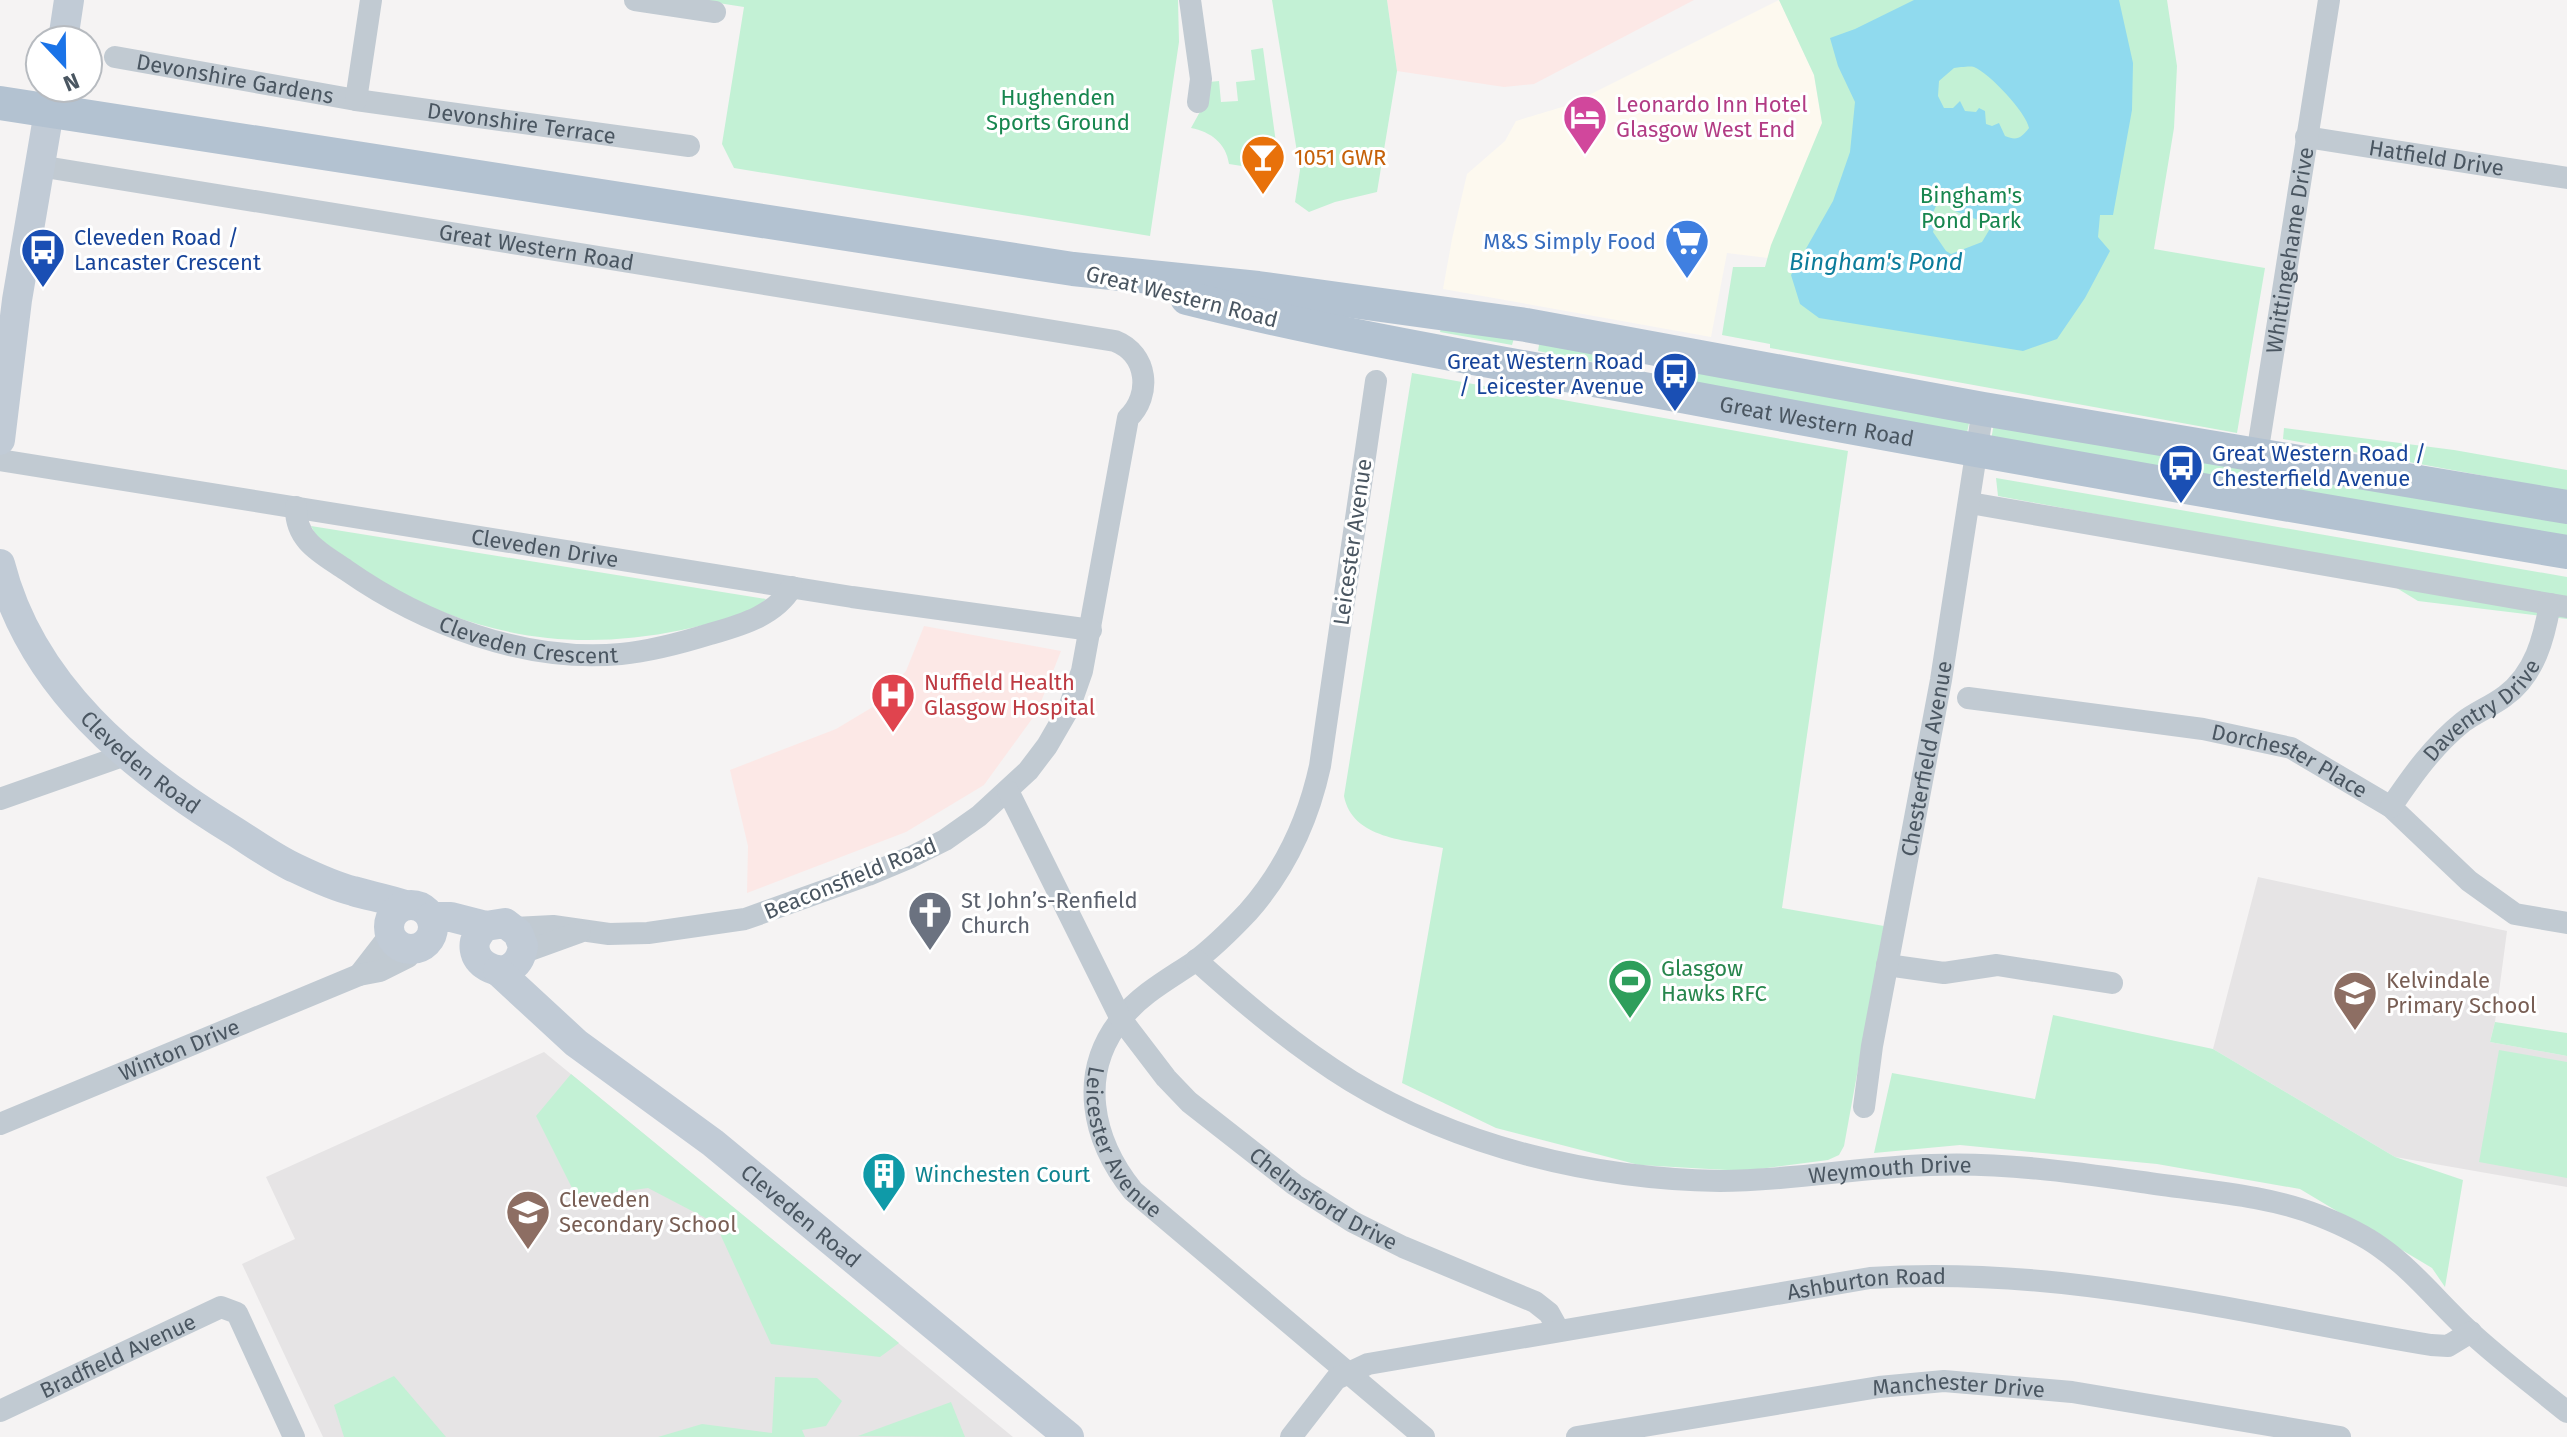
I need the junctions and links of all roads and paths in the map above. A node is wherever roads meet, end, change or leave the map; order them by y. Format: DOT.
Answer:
graph roads {
  1 [pos="69,0"];
  2 [pos="371,0"];
  3 [pos="635,0"];
  4 [pos="1190,0"];
  5 [pos="2329,0"];
  6 [pos="715,12"];
  7 [pos="65,24"];
  8 [pos="115,57"];
  9 [pos="356,100"];
  10 [pos="24,101"];
  11 [pos="1198,102"];
  12 [pos="0,103"];
  13 [pos="49,104"];
  14 [pos="80,104"];
  15 [pos="2306,137"];
  16 [pos="689,146"];
  17 [pos="39,166"];
  18 [pos="2567,178"];
  19 [pos="1073,269"];
  20 [pos="8,298"];
  21 [pos="1129,348"];
  22 [pos="1376,381"];
  23 [pos="1983,409"];
  24 [pos="0,440"];
  25 [pos="1977,452"];
  26 [pos="2258,454"];
  27 [pos="0,460"];
  28 [pos="2250,499"];
  29 [pos="1970,503"];
  30 [pos="296,507"];
  31 [pos="2567,507"];
  32 [pos="2567,552"];
  33 [pos="0,564"];
  34 [pos="792,587"];
  35 [pos="2558,606"];
  36 [pos="8,614"];
  37 [pos="1091,630"];
  38 [pos="1968,698"];
  39 [pos="125,755"];
  40 [pos="1008,791"];
  41 [pos="0,799"];
  42 [pos="2391,807"];
  43 [pos="2567,923"];
  44 [pos="408,929"];
  45 [pos="502,948"];
  46 [pos="1196,960"];
  47 [pos="1887,965"];
  48 [pos="2112,983"];
  49 [pos="1121,1019"];
  50 [pos="1864,1107"];
  51 [pos="0,1124"];
  52 [pos="1559,1331"];
  53 [pos="2471,1332"];
  54 [pos="1347,1372"];
  55 [pos="0,1411"];
  56 [pos="2567,1412"];
  57 [pos="294,1437"];
  58 [pos="1069,1437"];
  59 [pos="1291,1437"];
  60 [pos="1424,1437"];
  61 [pos="1577,1437"];
  62 [pos="2340,1437"];
  1 -- 7 [label="street"];
  2 -- 9 [label="street"];
  3 -- 6 [label="street"];
  4 -- 11 [label="street"];
  5 -- 15 [label="street, Whittingehame Drive"];
  8 -- 9 [label="street, Devonshire Gardens"];
  9 -- 16 [label="street, Devonshire Terrace"];
  10 -- 12 [label="main road, Great Western Road"];
  13 -- 17 [label="street"];
  14 -- 19 [label="main road, Great Western Road"];
  15 -- 18 [label="street, Hatfield Drive"];
  15 -- 26 [label="street, Whittingehame Drive"];
  17 -- 20 [label="street"];
  17 -- 21 [label="street, Great Western Road"];
  19 -- 23 [label="main road, Great Western Road"];
  19 -- 25 [label="main road, Great Western Road"];
  20 -- 24 [label="street"];
  21 -- 37 [label="street, Beaconsfield Road"];
  22 -- 46 [label="street, Leicester Avenue"];
  23 -- 25 [label="street, Chesterfield Avenue"];
  23 -- 26 [label="main road, Great Western Road"];
  25 -- 28 [label="main road, Great Western Road"];
  25 -- 29 [label="street, Chesterfield Avenue"];
  26 -- 28 [label="street, Whittingehame Drive"];
  26 -- 31 [label="main road, Great Western Road"];
  27 -- 30 [label="street, Cleveden Drive"];
  28 -- 32 [label="main road, Great Western Road"];
  29 -- 35 [label="street"];
  29 -- 47 [label="street, Chesterfield Avenue"];
  30 -- 34 [label="street, Cleveden Drive"];
  30 -- 34 [label="street, Cleveden Crescent"];
  33 -- 36 [label="street, Cleveden Road"];
  34 -- 37 [label="street, Cleveden Drive"];
  35 -- 42 [label="street, Daventry Drive"];
  36 -- 39 [label="street, Cleveden Road"];
  37 -- 40 [label="street, Beaconsfield Road"];
  38 -- 42 [label="street, Dorchester Place"];
  39 -- 41 [label="street"];
  39 -- 44 [label="street, Cleveden Road"];
  40 -- 45 [label="street, Beaconsfield Road"];
  40 -- 49 [label="street, Chelmsford Drive"];
  42 -- 43 [label="street, Dorchester Place"];
  44 -- 45 [label="street"];
  44 -- 51 [label="street, Winton Drive"];
  45 -- 58 [label="street, Cleveden Road"];
  46 -- 49 [label="street, Leicester Avenue"];
  46 -- 53 [label="street, Weymouth Drive"];
  47 -- 48 [label="street"];
  47 -- 50 [label="street, Chesterfield Avenue"];
  49 -- 52 [label="street, Chelmsford Drive"];
  49 -- 54 [label="street, Leicester Avenue"];
  52 -- 53 [label="street, Ashburton Road"];
  52 -- 54 [label="street, Ashburton Road"];
  53 -- 56 [label="street, Weymouth Drive"];
  54 -- 59 [label="street, Ashburton Road"];
  54 -- 60 [label="street, Leicester Avenue"];
  55 -- 57 [label="street, Bradfield Avenue"];
  61 -- 62 [label="street, Manchester Drive"];
}
